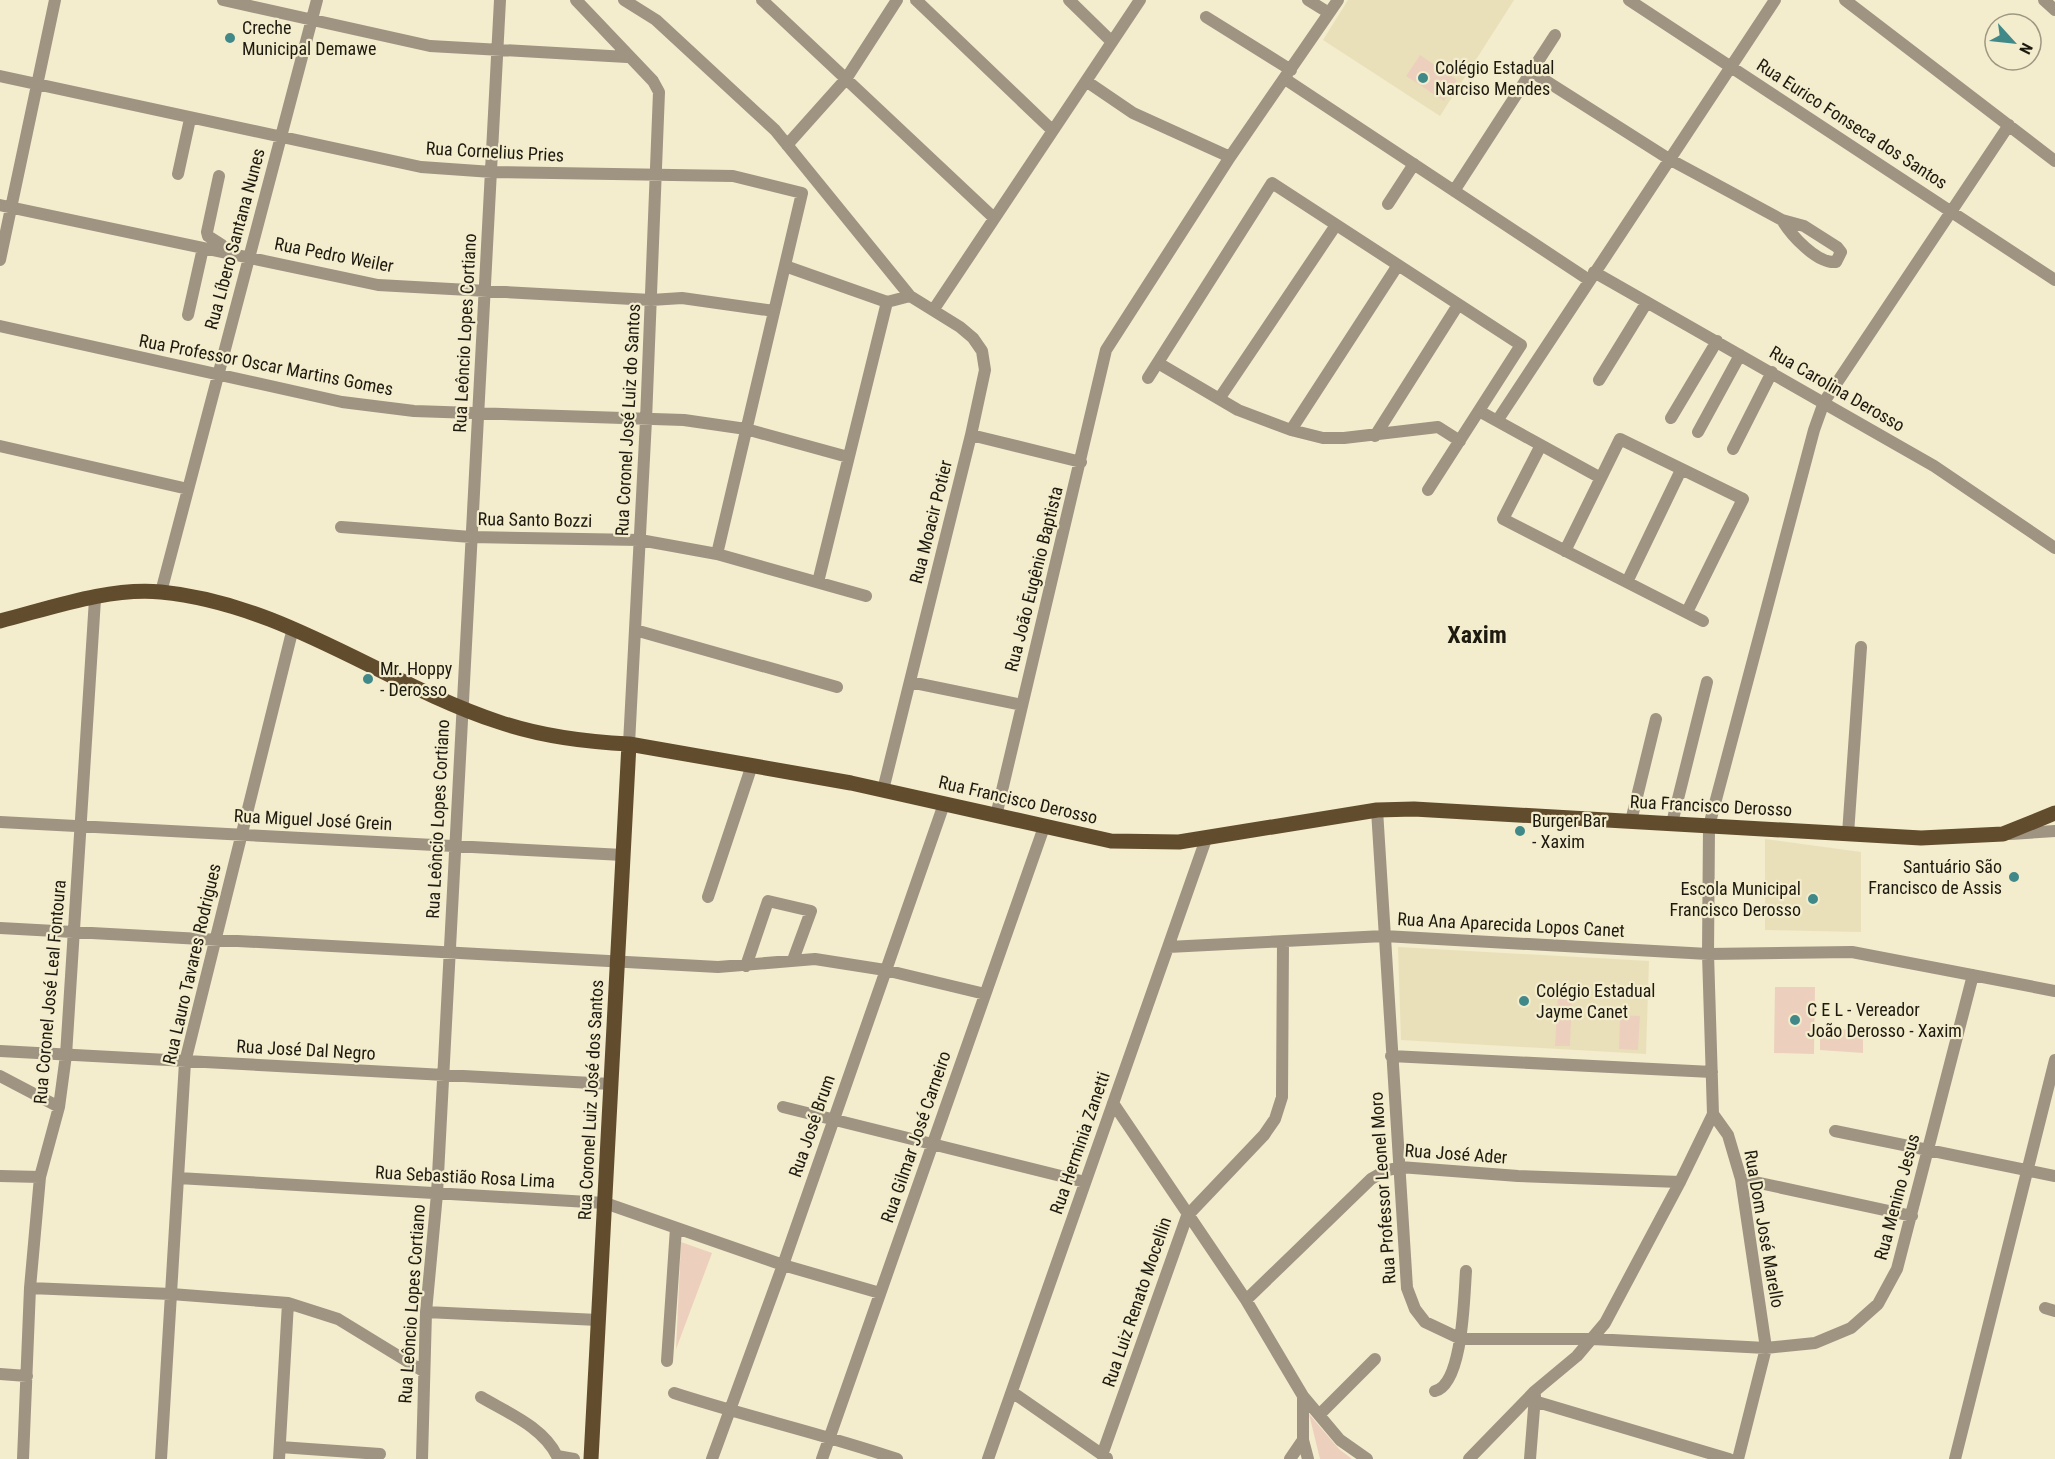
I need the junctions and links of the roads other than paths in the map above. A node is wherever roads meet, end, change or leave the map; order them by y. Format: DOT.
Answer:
graph roads {
  1 [pos="55,0"];
  2 [pos="223,0"];
  3 [pos="317,0"];
  4 [pos="500,0"];
  5 [pos="576,0"];
  6 [pos="624,0"];
  7 [pos="762,0"];
  8 [pos="897,0"];
  9 [pos="916,0"];
  10 [pos="1069,0"];
  11 [pos="1140,0"];
  12 [pos="1308,0"];
  13 [pos="1338,0"];
  14 [pos="1629,0"];
  15 [pos="1775,0"];
  16 [pos="1845,0"];
  17 [pos="2044,0"];
  18 [pos="2055,10"];
  19 [pos="1329,13"];
  20 [pos="1206,17"];
  21 [pos="312,20"];
  22 [pos="1555,35"];
  23 [pos="1112,42"];
  24 [pos="498,49"];
  25 [pos="627,57"];
  26 [pos="1730,66"];
  27 [pos="1532,72"];
  28 [pos="1288,74"];
  29 [pos="0,76"];
  30 [pos="846,80"];
  31 [pos="1086,81"];
  32 [pos="37,84"];
  33 [pos="190,118"];
  34 [pos="2009,125"];
  35 [pos="1052,130"];
  36 [pos="280,139"];
  37 [pos="788,145"];
  38 [pos="1230,157"];
  39 [pos="1669,159"];
  40 [pos="2055,161"];
  41 [pos="1414,164"];
  42 [pos="492,172"];
  43 [pos="178,174"];
  44 [pos="219,176"];
  45 [pos="656,176"];
  46 [pos="1454,191"];
  47 [pos="1388,204"];
  48 [pos="5,206"];
  49 [pos="1952,211"];
  50 [pos="994,218"];
  51 [pos="1782,220"];
  52 [pos="1336,225"];
  53 [pos="203,248"];
  54 [pos="225,252"];
  55 [pos="249,257"];
  56 [pos="0,260"];
  57 [pos="1398,265"];
  58 [pos="784,266"];
  59 [pos="1592,276"];
  60 [pos="2055,280"];
  61 [pos="485,290"];
  62 [pos="910,296"];
  63 [pos="651,300"];
  64 [pos="887,302"];
  65 [pos="1647,302"];
  66 [pos="1458,305"];
  67 [pos="934,309"];
  68 [pos="774,311"];
  69 [pos="188,315"];
  70 [pos="0,326"];
  71 [pos="1717,341"];
  72 [pos="1521,345"];
  73 [pos="1740,354"];
  74 [pos="1539,355"];
  75 [pos="1158,363"];
  76 [pos="1772,372"];
  77 [pos="218,375"];
  78 [pos="1148,378"];
  79 [pos="1599,380"];
  80 [pos="1498,381"];
  81 [pos="1230,383"];
  82 [pos="1518,386"];
  83 [pos="1219,399"];
  84 [pos="1824,402"];
  85 [pos="1238,410"];
  86 [pos="1479,411"];
  87 [pos="478,413"];
  88 [pos="1387,416"];
  89 [pos="1671,418"];
  90 [pos="646,420"];
  91 [pos="1497,421"];
  92 [pos="746,429"];
  93 [pos="1291,430"];
  94 [pos="1698,432"];
  95 [pos="1399,433"];
  96 [pos="971,435"];
  97 [pos="1375,436"];
  98 [pos="1460,441"];
  99 [pos="0,446"];
  100 [pos="1540,447"];
  101 [pos="1733,449"];
  102 [pos="848,457"];
  103 [pos="1081,462"];
  104 [pos="1681,470"];
  105 [pos="1599,477"];
  106 [pos="188,489"];
  107 [pos="1428,490"];
  108 [pos="341,527"];
  109 [pos="471,537"];
  110 [pos="640,540"];
  111 [pos="2055,548"];
  112 [pos="1565,551"];
  113 [pos="717,554"];
  114 [pos="818,582"];
  115 [pos="1627,582"];
  116 [pos="161,592"];
  117 [pos="866,596"];
  118 [pos="95,598"];
  119 [pos="1687,612"];
  120 [pos="0,621"];
  121 [pos="1703,621"];
  122 [pos="293,628"];
  123 [pos="635,630"];
  124 [pos="1861,647"];
  125 [pos="909,682"];
  126 [pos="1707,682"];
  127 [pos="837,687"];
  128 [pos="1022,705"];
  129 [pos="462,707"];
  130 [pos="1656,719"];
  131 [pos="629,744"];
  132 [pos="752,765"];
  133 [pos="883,790"];
  134 [pos="944,804"];
  135 [pos="1377,810"];
  136 [pos="2055,813"];
  137 [pos="996,816"];
  138 [pos="1631,821"];
  139 [pos="0,822"];
  140 [pos="1672,824"];
  141 [pos="81,826"];
  142 [pos="1708,826"];
  143 [pos="1044,827"];
  144 [pos="2055,831"];
  145 [pos="1848,834"];
  146 [pos="2003,834"];
  147 [pos="242,835"];
  148 [pos="1206,839"];
  149 [pos="455,846"];
  150 [pos="623,855"];
  151 [pos="708,897"];
  152 [pos="0,928"];
  153 [pos="75,934"];
  154 [pos="1384,936"];
  155 [pos="215,940"];
  156 [pos="1283,942"];
  157 [pos="1168,947"];
  158 [pos="450,953"];
  159 [pos="1708,954"];
  160 [pos="793,960"];
  161 [pos="618,962"];
  162 [pos="746,966"];
  163 [pos="885,970"];
  164 [pos="1973,975"];
  165 [pos="2055,991"];
  166 [pos="985,994"];
  167 [pos="0,1051"];
  168 [pos="66,1055"];
  169 [pos="1391,1056"];
  170 [pos="2055,1060"];
  171 [pos="185,1062"];
  172 [pos="1712,1072"];
  173 [pos="443,1075"];
  174 [pos="0,1076"];
  175 [pos="611,1084"];
  176 [pos="1113,1102"];
  177 [pos="59,1107"];
  178 [pos="783,1107"];
  179 [pos="1713,1114"];
  180 [pos="832,1120"];
  181 [pos="1835,1131"];
  182 [pos="933,1144"];
  183 [pos="1929,1150"];
  184 [pos="1400,1167"];
  185 [pos="2029,1170"];
  186 [pos="0,1176"];
  187 [pos="2055,1176"];
  188 [pos="40,1177"];
  189 [pos="178,1178"];
  190 [pos="1741,1179"];
  191 [pos="1085,1182"];
  192 [pos="1680,1182"];
  193 [pos="437,1194"];
  194 [pos="604,1203"];
  195 [pos="1187,1215"];
  196 [pos="1912,1216"];
  197 [pos="676,1228"];
  198 [pos="783,1265"];
  199 [pos="1466,1271"];
  200 [pos="30,1288"];
  201 [pos="880,1293"];
  202 [pos="171,1294"];
  203 [pos="1246,1300"];
  204 [pos="288,1303"];
  205 [pos="426,1312"];
  206 [pos="598,1320"];
  207 [pos="1461,1339"];
  208 [pos="1593,1340"];
  209 [pos="1766,1348"];
  210 [pos="1375,1359"];
  211 [pos="667,1360"];
  212 [pos="423,1371"];
  213 [pos="0,1374"];
  214 [pos="27,1376"];
  215 [pos="1435,1391"];
  216 [pos="1012,1392"];
  217 [pos="674,1393"];
  218 [pos="1303,1396"];
  219 [pos="1534,1396"];
  220 [pos="481,1397"];
  221 [pos="729,1411"];
  222 [pos="1320,1414"];
  223 [pos="830,1436"];
  224 [pos="1303,1440"];
  225 [pos="280,1453"];
  226 [pos="380,1454"];
  227 [pos="1105,1457"];
  228 [pos="23,1459"];
  229 [pos="161,1459"];
  230 [pos="422,1459"];
  231 [pos="574,1459"];
  232 [pos="591,1459"];
  233 [pos="712,1459"];
  234 [pos="822,1459"];
  235 [pos="897,1459"];
  236 [pos="988,1459"];
  237 [pos="1290,1459"];
  238 [pos="1308,1459"];
  239 [pos="1367,1459"];
  240 [pos="1469,1459"];
  241 [pos="1530,1459"];
  242 [pos="1729,1459"];
  243 [pos="1737,1459"];
  244 [pos="1955,1459"];
  1 -- 32 [label="street"];
  2 -- 21 [label="street"];
  3 -- 21 [label="street, Rua Líbero Santana Nunes"];
  4 -- 24 [label="street, Rua Leôncio Lopes Cortiano"];
  5 -- 25 [label="street"];
  6 -- 37 [label="street"];
  7 -- 30 [label="street"];
  8 -- 30 [label="street"];
  9 -- 35 [label="street"];
  10 -- 23 [label="street"];
  11 -- 23 [label="street"];
  12 -- 19 [label="street"];
  13 -- 19 [label="street"];
  14 -- 26 [label="street, Rua Eurico Fonseca dos Santos"];
  15 -- 26 [label="street"];
  16 -- 34 [label="street"];
  17 -- 18 [label="street"];
  19 -- 28 [label="street"];
  20 -- 28 [label="street, Rua Carolina Derosso"];
  21 -- 24 [label="street"];
  21 -- 36 [label="street, Rua Líbero Santana Nunes"];
  22 -- 27 [label="street"];
  23 -- 31 [label="street"];
  24 -- 25 [label="street"];
  24 -- 42 [label="street, Rua Leôncio Lopes Cortiano"];
  25 -- 45 [label="street, Rua Coronel José Luiz do Santos"];
  26 -- 39 [label="street"];
  26 -- 49 [label="street, Rua Eurico Fonseca dos Santos"];
  27 -- 39 [label="street"];
  27 -- 46 [label="street"];
  28 -- 38 [label="street"];
  28 -- 41 [label="street, Rua Carolina Derosso"];
  29 -- 32 [label="street, Rua Cornelius Pries"];
  30 -- 37 [label="street"];
  30 -- 50 [label="street"];
  31 -- 35 [label="street"];
  31 -- 38 [label="street"];
  32 -- 33 [label="street, Rua Cornelius Pries"];
  32 -- 48 [label="street"];
  33 -- 36 [label="street, Rua Cornelius Pries"];
  33 -- 43 [label="street"];
  34 -- 40 [label="street"];
  34 -- 49 [label="street"];
  35 -- 50 [label="street"];
  36 -- 42 [label="street, Rua Cornelius Pries"];
  36 -- 55 [label="street, Rua Líbero Santana Nunes"];
  37 -- 62 [label="street"];
  38 -- 103 [label="street, Rua João Eugênio Baptista"];
  39 -- 51 [label="street"];
  39 -- 59 [label="street"];
  41 -- 46 [label="street, Rua Carolina Derosso"];
  41 -- 47 [label="street"];
  42 -- 45 [label="street, Rua Cornelius Pries"];
  42 -- 61 [label="street, Rua Leôncio Lopes Cortiano"];
  44 -- 54 [label="street"];
  45 -- 58 [label="street, Rua Cornelius Pries"];
  45 -- 63 [label="street, Rua Coronel José Luiz do Santos"];
  46 -- 59 [label="street, Rua Carolina Derosso"];
  48 -- 53 [label="street, Rua Pedro Weiler"];
  48 -- 56 [label="street"];
  49 -- 60 [label="street, Rua Eurico Fonseca dos Santos"];
  49 -- 84 [label="street"];
  50 -- 67 [label="street"];
  51 -- 51 [label="street"];
  52 -- 57 [label="street"];
  52 -- 75 [label="street"];
  52 -- 81 [label="street"];
  53 -- 54 [label="street, Rua Pedro Weiler"];
  53 -- 69 [label="street"];
  54 -- 55 [label="street, Rua Pedro Weiler"];
  55 -- 61 [label="street, Rua Pedro Weiler"];
  55 -- 77 [label="street, Rua Líbero Santana Nunes"];
  57 -- 66 [label="street"];
  57 -- 93 [label="street"];
  58 -- 64 [label="street"];
  58 -- 68 [label="street"];
  59 -- 65 [label="street, Rua Carolina Derosso"];
  59 -- 74 [label="street"];
  61 -- 63 [label="street, Rua Pedro Weiler"];
  61 -- 87 [label="street, Rua Leôncio Lopes Cortiano"];
  62 -- 64 [label="street"];
  62 -- 67 [label="street, Rua Moacir Potier"];
  63 -- 68 [label="street, Rua Pedro Weiler"];
  63 -- 90 [label="street, Rua Coronel José Luiz do Santos"];
  64 -- 102 [label="street"];
  65 -- 71 [label="street, Rua Carolina Derosso"];
  65 -- 79 [label="street"];
  66 -- 72 [label="street"];
  66 -- 88 [label="street"];
  67 -- 96 [label="street, Rua Moacir Potier"];
  68 -- 92 [label="street"];
  70 -- 77 [label="street, Rua Professor Oscar Martins Gomes"];
  71 -- 73 [label="street, Rua Carolina Derosso"];
  71 -- 89 [label="street"];
  72 -- 74 [label="street"];
  72 -- 80 [label="street"];
  73 -- 76 [label="street, Rua Carolina Derosso"];
  73 -- 94 [label="street"];
  74 -- 82 [label="street"];
  75 -- 78 [label="street"];
  75 -- 83 [label="street"];
  76 -- 84 [label="street, Rua Carolina Derosso"];
  76 -- 101 [label="street"];
  77 -- 87 [label="street, Rua Professor Oscar Martins Gomes"];
  77 -- 106 [label="street, Rua Líbero Santana Nunes"];
  80 -- 82 [label="street"];
  80 -- 86 [label="street"];
  81 -- 83 [label="street"];
  81 -- 85 [label="street"];
  82 -- 91 [label="street"];
  83 -- 85 [label="street"];
  84 -- 111 [label="street, Rua Carolina Derosso"];
  84 -- 142 [label="street"];
  85 -- 93 [label="street"];
  86 -- 91 [label="street"];
  86 -- 98 [label="street"];
  87 -- 90 [label="street, Rua Professor Oscar Martins Gomes"];
  87 -- 109 [label="street, Rua Leôncio Lopes Cortiano"];
  88 -- 95 [label="street"];
  88 -- 97 [label="street"];
  90 -- 92 [label="street, Rua Professor Oscar Martins Gomes"];
  90 -- 110 [label="street, Rua Coronel José Luiz do Santos"];
  91 -- 100 [label="street"];
  92 -- 102 [label="street, Rua Professor Oscar Martins Gomes"];
  92 -- 113 [label="street"];
  93 -- 97 [label="street"];
  95 -- 97 [label="street"];
  95 -- 98 [label="street"];
  96 -- 103 [label="street"];
  96 -- 125 [label="street, Rua Moacir Potier"];
  98 -- 107 [label="street"];
  99 -- 106 [label="street"];
  100 -- 105 [label="street"];
  100 -- 112 [label="street"];
  102 -- 114 [label="street"];
  103 -- 128 [label="street, Rua João Eugênio Baptista"];
  104 -- 105 [label="street"];
  104 -- 115 [label="street"];
  104 -- 119 [label="street"];
  105 -- 112 [label="street"];
  106 -- 116 [label="street, Rua Líbero Santana Nunes"];
  108 -- 109 [label="street, Rua Santo Bozzi"];
  109 -- 110 [label="street, Rua Santo Bozzi"];
  109 -- 129 [label="street, Rua Leôncio Lopes Cortiano"];
  110 -- 113 [label="street, Rua Santo Bozzi"];
  110 -- 123 [label="street, Rua Coronel José Luiz do Santos"];
  112 -- 115 [label="street"];
  113 -- 114 [label="street, Rua Santo Bozzi"];
  114 -- 117 [label="street, Rua Santo Bozzi"];
  115 -- 119 [label="street"];
  116 -- 118 [label="main road, Rua Francisco Derosso"];
  116 -- 122 [label="main road, Rua Francisco Derosso"];
  118 -- 120 [label="main road, Rua Francisco Derosso"];
  118 -- 141 [label="street, Rua Coronel José Leal Fontoura"];
  119 -- 121 [label="street"];
  122 -- 129 [label="main road, Rua Francisco Derosso"];
  122 -- 147 [label="street, Rua Lauro Tavares Rodrigues"];
  123 -- 127 [label="street"];
  123 -- 131 [label="street, Rua Coronel José Luiz do Santos"];
  124 -- 145 [label="street"];
  125 -- 128 [label="street"];
  125 -- 133 [label="street, Rua Moacir Potier"];
  126 -- 140 [label="street"];
  128 -- 137 [label="street, Rua João Eugênio Baptista"];
  129 -- 131 [label="main road, Rua Francisco Derosso"];
  129 -- 149 [label="street, Rua Leôncio Lopes Cortiano"];
  130 -- 138 [label="street"];
  131 -- 132 [label="main road, Rua Francisco Derosso"];
  131 -- 150 [label="main road, Rua Coronel Luiz José dos Santos"];
  132 -- 133 [label="main road, Rua Francisco Derosso"];
  132 -- 151 [label="street"];
  133 -- 134 [label="main road, Rua Francisco Derosso"];
  134 -- 137 [label="main road, Rua Francisco Derosso"];
  134 -- 163 [label="street, Rua José Brum"];
  135 -- 138 [label="main road, Rua Francisco Derosso"];
  135 -- 148 [label="main road, Rua Francisco Derosso"];
  135 -- 154 [label="street, Rua Professor Leonel Moro"];
  136 -- 146 [label="main road, Rua Francisco Derosso"];
  137 -- 143 [label="main road, Rua Francisco Derosso"];
  138 -- 140 [label="main road, Rua Francisco Derosso"];
  139 -- 141 [label="street, Rua Miguel José Grein"];
  140 -- 142 [label="main road, Rua Francisco Derosso"];
  141 -- 147 [label="street, Rua Miguel José Grein"];
  141 -- 153 [label="street, Rua Coronel José Leal Fontoura"];
  142 -- 145 [label="main road, Rua Francisco Derosso"];
  142 -- 159 [label="street"];
  143 -- 148 [label="main road, Rua Francisco Derosso"];
  143 -- 166 [label="street, Rua Gilmar José Carneiro"];
  144 -- 146 [label="street"];
  145 -- 146 [label="main road, Rua Francisco Derosso"];
  147 -- 149 [label="street, Rua Miguel José Grein"];
  147 -- 155 [label="street, Rua Lauro Tavares Rodrigues"];
  148 -- 157 [label="street, Rua Herminia Zanetti"];
  149 -- 150 [label="street, Rua Miguel José Grein"];
  149 -- 158 [label="street, Rua Leôncio Lopes Cortiano"];
  150 -- 161 [label="main road, Rua Coronel Luiz José dos Santos"];
  152 -- 153 [label="street"];
  153 -- 155 [label="street"];
  153 -- 168 [label="street, Rua Coronel José Leal Fontoura"];
  154 -- 156 [label="street, Rua Ana Aparecida Lopos Canet"];
  154 -- 159 [label="street, Rua Ana Aparecida Lopos Canet"];
  154 -- 169 [label="street, Rua Professor Leonel Moro"];
  155 -- 158 [label="street"];
  155 -- 171 [label="street, Rua Lauro Tavares Rodrigues"];
  156 -- 157 [label="street, Rua Ana Aparecida Lopos Canet"];
  156 -- 195 [label="street, Rua Luiz Renato Mocellin"];
  157 -- 176 [label="street, Rua Herminia Zanetti"];
  158 -- 161 [label="street"];
  158 -- 173 [label="street, Rua Leôncio Lopes Cortiano"];
  159 -- 164 [label="street, Rua Ana Aparecida Lopos Canet"];
  159 -- 172 [label="street"];
  160 -- 162 [label="street"];
  160 -- 162 [label="street"];
  160 -- 163 [label="street"];
  161 -- 162 [label="street"];
  161 -- 175 [label="main road, Rua Coronel Luiz José dos Santos"];
  163 -- 166 [label="street"];
  163 -- 180 [label="street, Rua José Brum"];
  164 -- 165 [label="street, Rua Ana Aparecida Lopos Canet"];
  164 -- 183 [label="street, Rua Menino Jesus"];
  166 -- 182 [label="street, Rua Gilmar José Carneiro"];
  167 -- 168 [label="street, Rua José Dal Negro"];
  168 -- 171 [label="street, Rua José Dal Negro"];
  168 -- 177 [label="street, Rua Coronel José Leal Fontoura"];
  169 -- 172 [label="street"];
  169 -- 184 [label="street, Rua Professor Leonel Moro"];
  170 -- 185 [label="street"];
  171 -- 173 [label="street, Rua José Dal Negro"];
  171 -- 189 [label="street, Rua Lauro Tavares Rodrigues"];
  172 -- 179 [label="street"];
  173 -- 175 [label="street, Rua José Dal Negro"];
  173 -- 193 [label="street, Rua Leôncio Lopes Cortiano"];
  174 -- 177 [label="street"];
  175 -- 194 [label="main road, Rua Coronel Luiz José dos Santos"];
  176 -- 191 [label="street, Rua Herminia Zanetti"];
  176 -- 195 [label="street"];
  177 -- 188 [label="street, Rua Coronel José Leal Fontoura"];
  178 -- 180 [label="street"];
  179 -- 190 [label="street, Rua Dom José Marello"];
  179 -- 192 [label="street"];
  180 -- 182 [label="street"];
  180 -- 198 [label="street, Rua José Brum"];
  181 -- 183 [label="street"];
  182 -- 191 [label="street"];
  182 -- 201 [label="street, Rua Gilmar José Carneiro"];
  183 -- 185 [label="street"];
  183 -- 196 [label="street, Rua Menino Jesus"];
  184 -- 192 [label="street, Rua José Ader"];
  184 -- 203 [label="street, Rua José Ader"];
  184 -- 207 [label="street, Rua Professor Leonel Moro"];
  185 -- 187 [label="street"];
  185 -- 244 [label="street"];
  186 -- 188 [label="street"];
  188 -- 200 [label="street, Rua Coronel José Leal Fontoura"];
  189 -- 193 [label="street, Rua Sebastião Rosa Lima"];
  189 -- 202 [label="street, Rua Lauro Tavares Rodrigues"];
  190 -- 196 [label="street"];
  190 -- 209 [label="street, Rua Dom José Marello"];
  191 -- 216 [label="street, Rua Herminia Zanetti"];
  192 -- 208 [label="street"];
  193 -- 194 [label="street, Rua Sebastião Rosa Lima"];
  193 -- 205 [label="street, Rua Leôncio Lopes Cortiano"];
  194 -- 197 [label="street, Rua Sebastião Rosa Lima"];
  194 -- 206 [label="main road, Rua Coronel Luiz José dos Santos"];
  195 -- 203 [label="street"];
  195 -- 227 [label="street, Rua Luiz Renato Mocellin"];
  196 -- 209 [label="street, Rua Menino Jesus"];
  197 -- 198 [label="street, Rua Sebastião Rosa Lima"];
  197 -- 211 [label="street"];
  198 -- 201 [label="street, Rua Sebastião Rosa Lima"];
  198 -- 221 [label="street, Rua José Brum"];
  199 -- 207 [label="street"];
  200 -- 202 [label="street"];
  200 -- 214 [label="street, Rua Coronel José Leal Fontoura"];
  201 -- 223 [label="street, Rua Gilmar José Carneiro"];
  202 -- 204 [label="street"];
  202 -- 229 [label="street, Rua Lauro Tavares Rodrigues"];
  203 -- 218 [label="street"];
  204 -- 212 [label="street"];
  204 -- 225 [label="street"];
  205 -- 206 [label="street"];
  205 -- 212 [label="street, Rua Leôncio Lopes Cortiano"];
  206 -- 232 [label="main road, Rua Coronel Luiz José dos Santos"];
  207 -- 208 [label="street, Rua Professor Leonel Moro"];
  207 -- 215 [label="street"];
  208 -- 209 [label="street, Rua Professor Leonel Moro"];
  208 -- 219 [label="street"];
  209 -- 243 [label="street, Rua Dom José Marello"];
  210 -- 222 [label="street"];
  212 -- 230 [label="street, Rua Leôncio Lopes Cortiano"];
  213 -- 214 [label="street"];
  214 -- 228 [label="street, Rua Coronel José Leal Fontoura"];
  216 -- 227 [label="street"];
  216 -- 236 [label="street, Rua Herminia Zanetti"];
  217 -- 221 [label="street"];
  218 -- 222 [label="street"];
  218 -- 224 [label="street"];
  219 -- 240 [label="street"];
  219 -- 241 [label="street"];
  219 -- 242 [label="street"];
  220 -- 231 [label="street"];
  221 -- 223 [label="street"];
  221 -- 233 [label="street, Rua José Brum"];
  222 -- 239 [label="street"];
  223 -- 234 [label="street, Rua Gilmar José Carneiro"];
  223 -- 235 [label="street"];
  224 -- 237 [label="street"];
  224 -- 238 [label="street"];
  225 -- 226 [label="street"];
}
